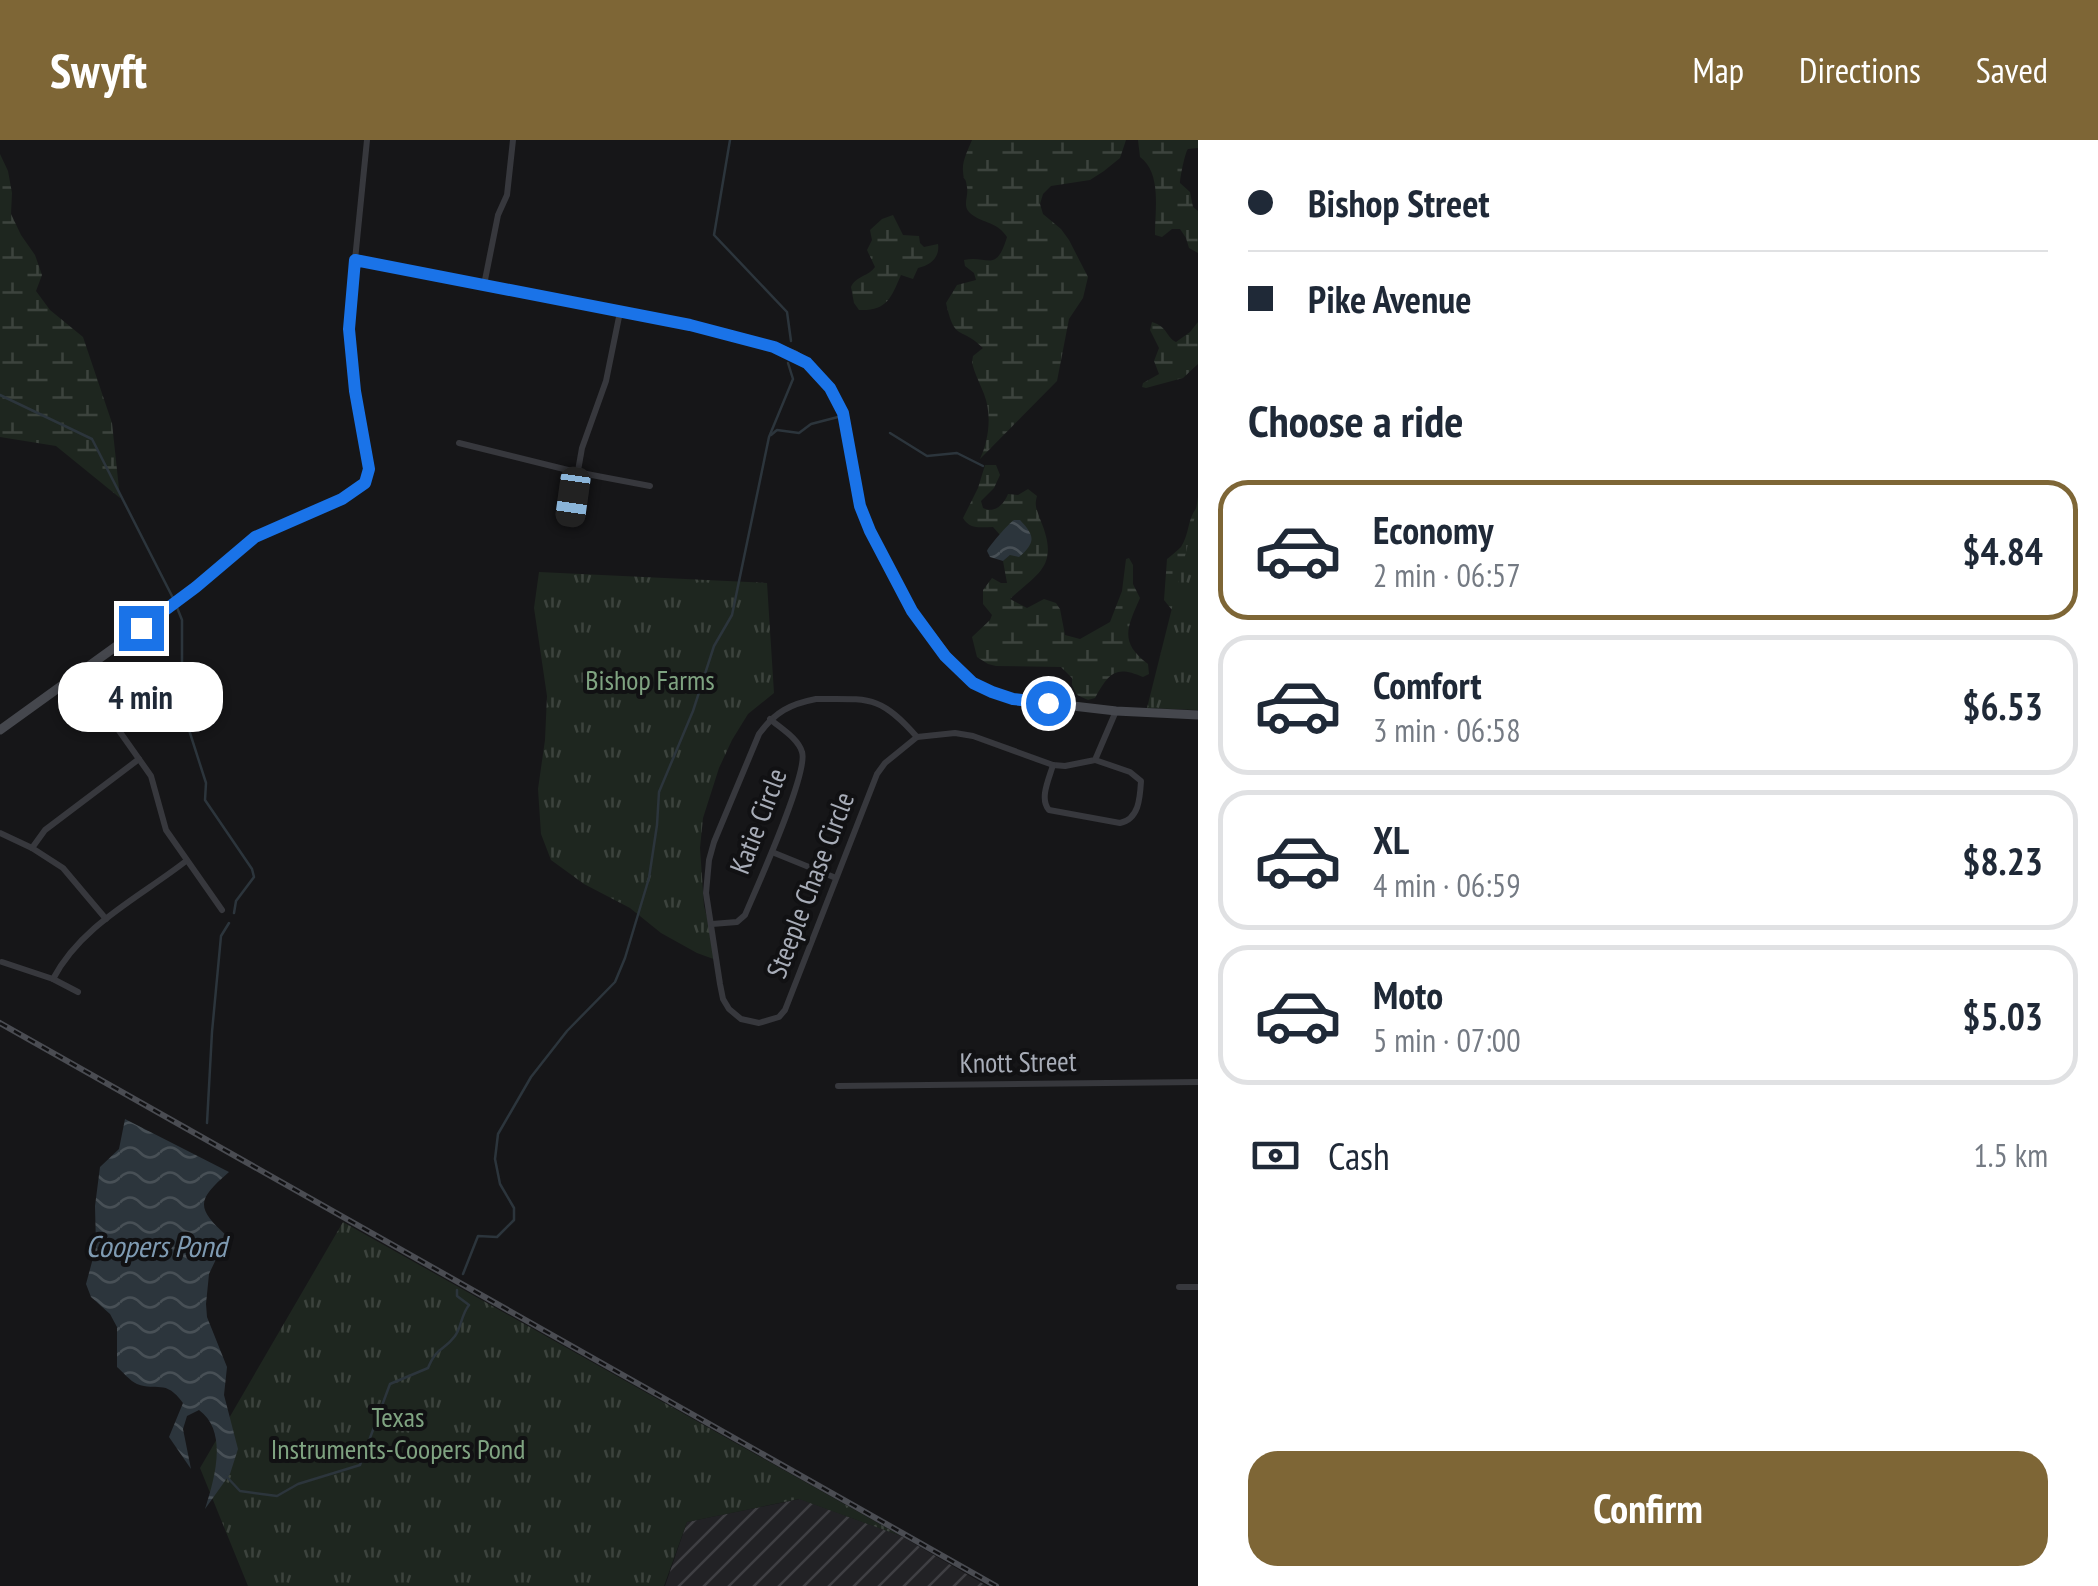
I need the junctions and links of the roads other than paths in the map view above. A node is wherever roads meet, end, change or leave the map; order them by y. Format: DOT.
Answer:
graph roads {
  1 [pos="367,140"];
  2 [pos="513,140"];
  3 [pos="355,260"];
  4 [pos="484,286"];
  5 [pos="620,312"];
  6 [pos="459,443"];
  7 [pos="576,472"];
  8 [pos="650,486"];
  9 [pos="569,522"];
  10 [pos="78,673"];
  11 [pos="1116,711"];
  12 [pos="1198,715"];
  13 [pos="770,719"];
  14 [pos="0,730"];
  15 [pos="917,737"];
  16 [pos="139,760"];
  17 [pos="1094,760"];
  18 [pos="1053,765"];
  19 [pos="0,834"];
  20 [pos="32,848"];
  21 [pos="772,852"];
  22 [pos="186,861"];
  23 [pos="836,878"];
  24 [pos="222,910"];
  25 [pos="106,919"];
  26 [pos="712,924"];
  27 [pos="2,962"];
  28 [pos="53,979"];
  29 [pos="78,992"];
  30 [pos="1198,1082"];
  31 [pos="838,1086"];
  32 [pos="1179,1286"];
  33 [pos="1198,1287"];
  1 -- 3 [label="street"];
  2 -- 4 [label="street"];
  3 -- 4 [label="street"];
  3 -- 10 [label="street"];
  4 -- 5 [label="street"];
  5 -- 7 [label="street"];
  5 -- 11 [label="street"];
  6 -- 7 [label="street"];
  7 -- 8 [label="street"];
  7 -- 9 [label="street"];
  10 -- 14 [label="street"];
  10 -- 16 [label="street"];
  11 -- 12 [label="street"];
  11 -- 17 [label="street"];
  13 -- 15 [label="street"];
  13 -- 21 [label="street, Katie Circle"];
  13 -- 26 [label="street, Steeple Chase Circle"];
  15 -- 18 [label="street"];
  15 -- 23 [label="street, Steeple Chase Circle"];
  16 -- 20 [label="street"];
  16 -- 22 [label="street"];
  17 -- 18 [label="street"];
  17 -- 18 [label="street"];
  19 -- 20 [label="street"];
  20 -- 25 [label="street"];
  21 -- 23 [label="street"];
  21 -- 26 [label="street, Katie Circle"];
  22 -- 24 [label="street"];
  22 -- 25 [label="street"];
  23 -- 26 [label="street, Steeple Chase Circle"];
  25 -- 28 [label="street"];
  27 -- 28 [label="street"];
  28 -- 29 [label="street"];
  30 -- 31 [label="street, Knott Street"];
  32 -- 33 [label="street"];
}
